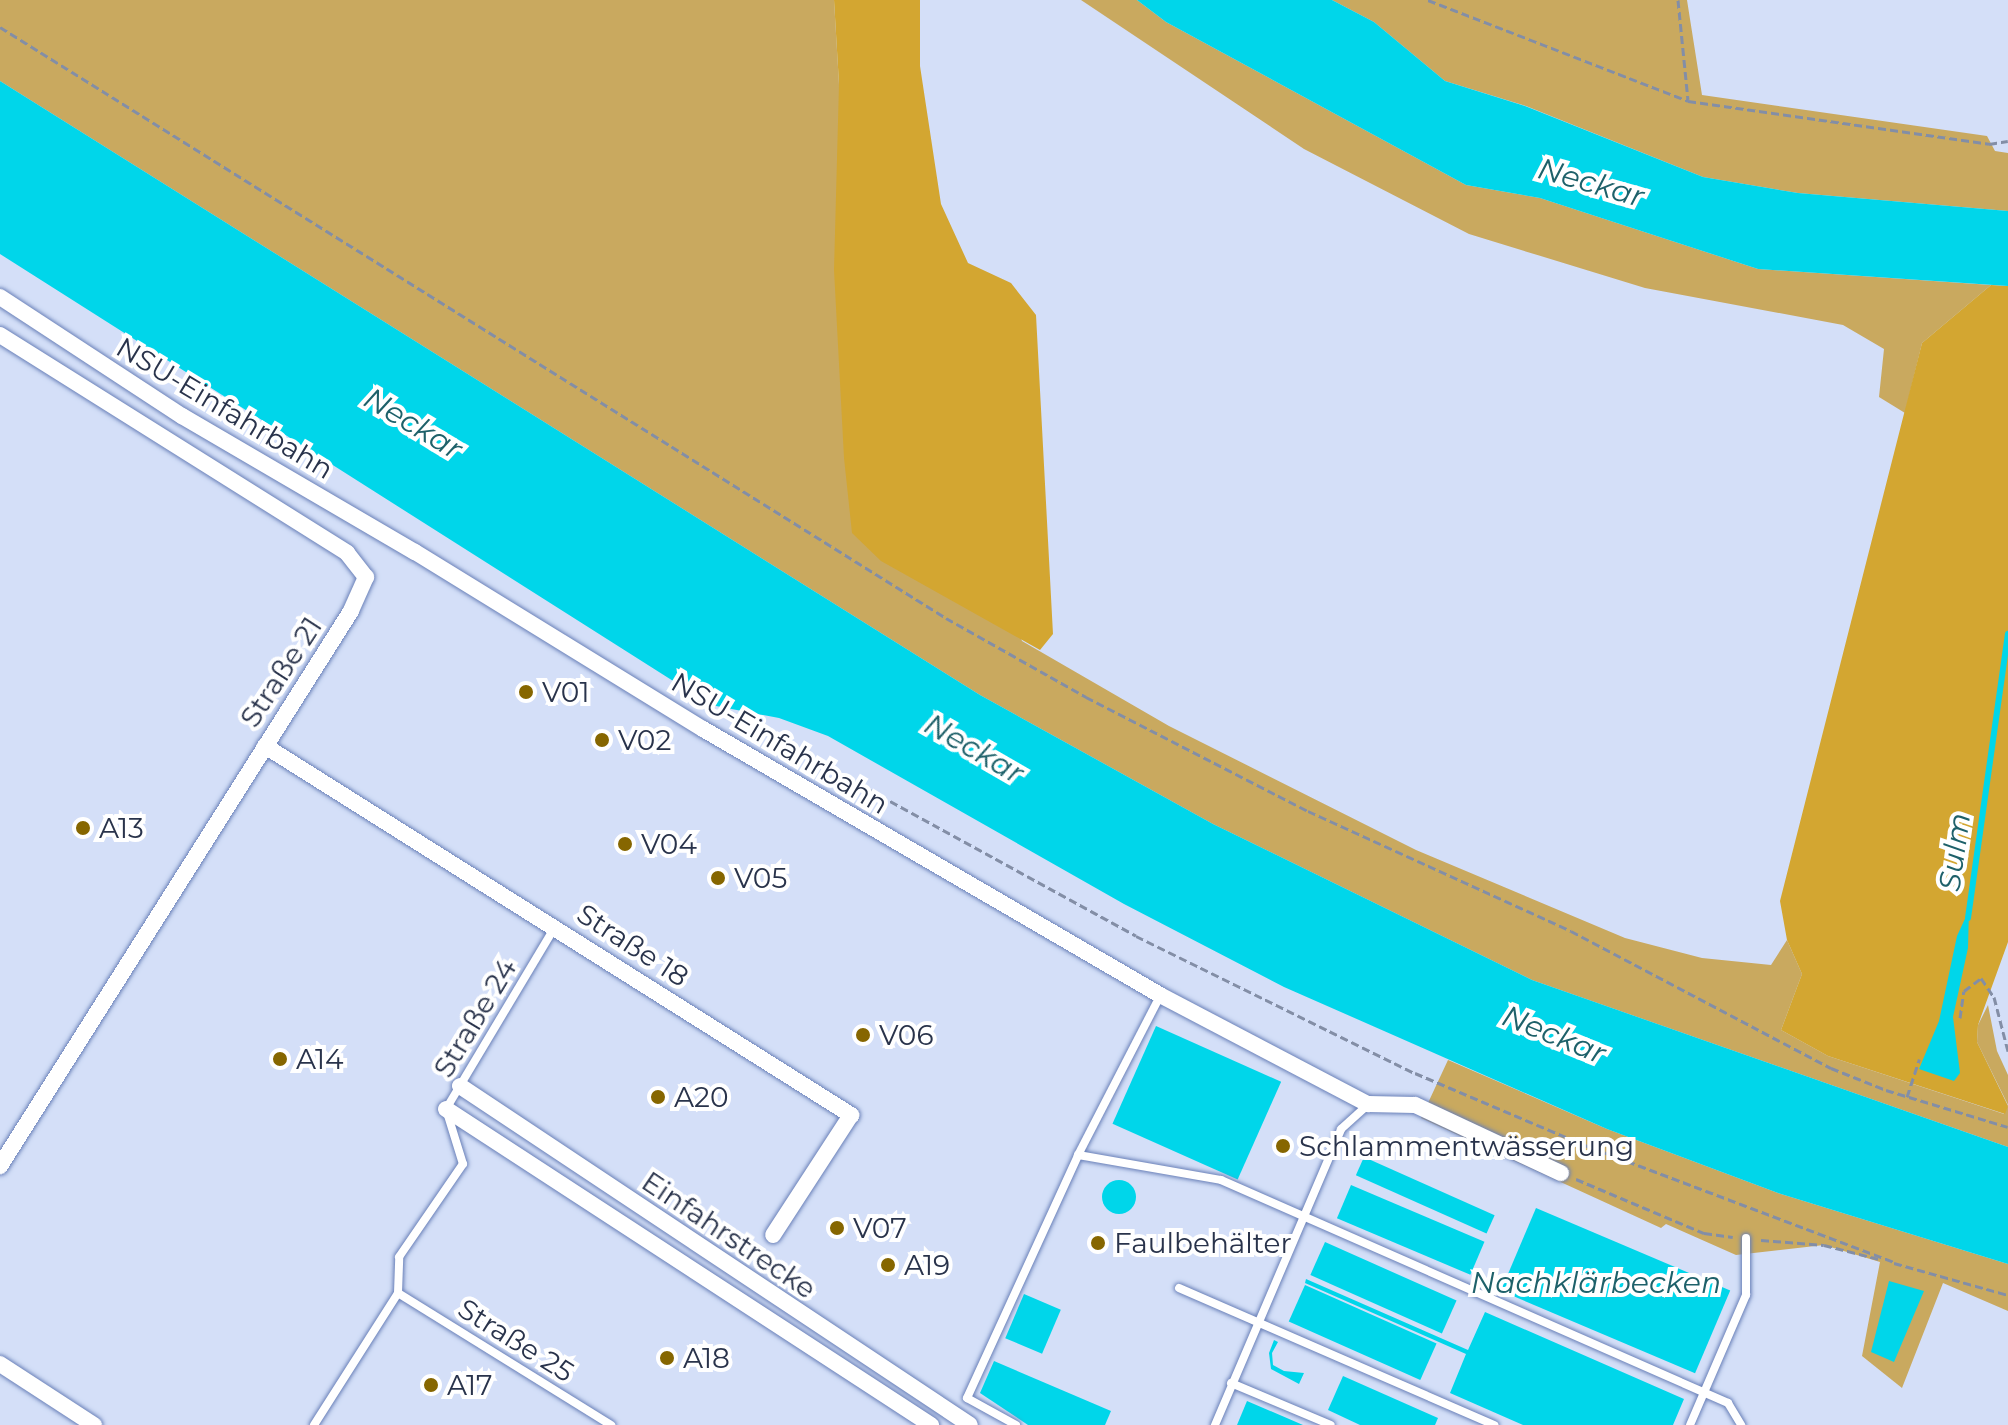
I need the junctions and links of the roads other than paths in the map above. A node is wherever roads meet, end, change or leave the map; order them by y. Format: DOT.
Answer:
graph roads {
  1 [pos="0,297"];
  2 [pos="0,335"];
  3 [pos="265,746"];
  4 [pos="555,927"];
  5 [pos="1160,995"];
  6 [pos="460,1086"];
  7 [pos="1368,1104"];
  8 [pos="446,1109"];
  9 [pos="1078,1155"];
  10 [pos="0,1166"];
  11 [pos="1561,1173"];
  12 [pos="1302,1217"];
  13 [pos="773,1235"];
  14 [pos="1746,1238"];
  15 [pos="1179,1288"];
  16 [pos="398,1293"];
  17 [pos="1256,1322"];
  18 [pos="0,1364"];
  19 [pos="1231,1383"];
  20 [pos="1704,1392"];
  21 [pos="94,1425"];
  22 [pos="314,1425"];
  23 [pos="611,1425"];
  24 [pos="931,1425"];
  25 [pos="970,1425"];
  26 [pos="1016,1425"];
  27 [pos="1215,1425"];
  28 [pos="1331,1425"];
  29 [pos="1494,1425"];
  30 [pos="1690,1425"];
  31 [pos="1741,1425"];
  1 -- 5 [label="street, NSU-Einfahrbahn"];
  2 -- 3 [label="street, Straße 21"];
  3 -- 4 [label="street, Straße 18"];
  3 -- 10 [label="street, Straße 21"];
  4 -- 6 [label="lane, Straße 24"];
  4 -- 13 [label="street, Straße 18"];
  5 -- 7 [label="street, NSU-Einfahrbahn"];
  5 -- 9 [label="lane"];
  6 -- 8 [label="lane, Straße 24"];
  6 -- 25 [label="street, Einfahrstrecke"];
  7 -- 11 [label="street, NSU-Einfahrbahn"];
  7 -- 12 [label="lane"];
  8 -- 16 [label="lane, Straße 24"];
  8 -- 24 [label="street, Einfahrstrecke"];
  9 -- 12 [label="lane"];
  9 -- 26 [label="lane"];
  12 -- 17 [label="lane"];
  12 -- 20 [label="lane"];
  14 -- 20 [label="lane"];
  15 -- 17 [label="lane"];
  16 -- 22 [label="lane, Straße 24"];
  16 -- 23 [label="lane, Straße 25"];
  17 -- 19 [label="lane"];
  17 -- 29 [label="lane"];
  18 -- 21 [label="street"];
  19 -- 27 [label="lane"];
  19 -- 28 [label="lane"];
  20 -- 30 [label="lane"];
  20 -- 31 [label="lane"];
}
